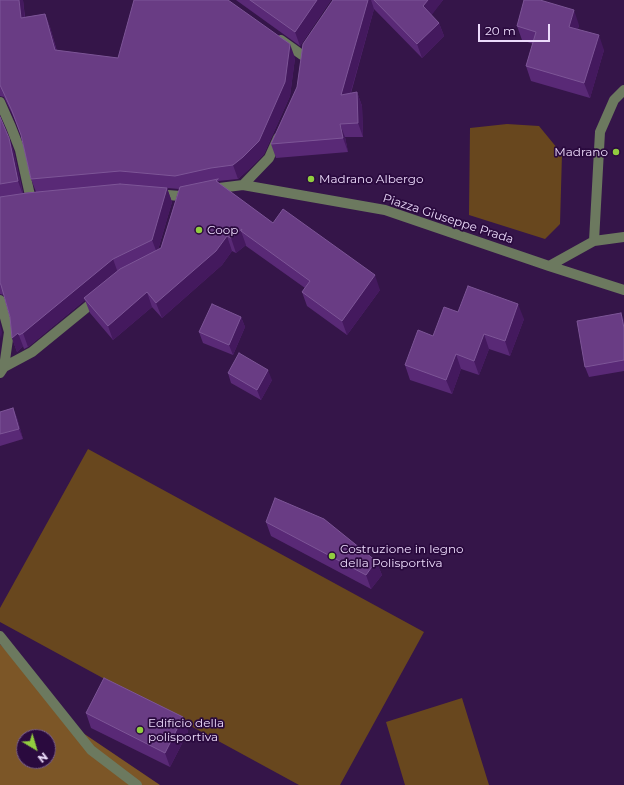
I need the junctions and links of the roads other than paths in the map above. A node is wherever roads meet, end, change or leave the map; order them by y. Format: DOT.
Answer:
graph roads {
  1 [pos="271,32"];
  2 [pos="303,55"];
  3 [pos="624,90"];
  4 [pos="0,102"];
  5 [pos="281,131"];
  6 [pos="243,185"];
  7 [pos="149,193"];
  8 [pos="31,200"];
  9 [pos="624,237"];
  10 [pos="594,241"];
  11 [pos="549,266"];
  12 [pos="624,290"];
  13 [pos="104,293"];
  14 [pos="0,300"];
  15 [pos="2,370"];
  16 [pos="0,636"];
  17 [pos="137,785"];
  1 -- 2 [label="street"];
  3 -- 10 [label="street"];
  4 -- 8 [label="street"];
  5 -- 6 [label="street"];
  6 -- 7 [label="street, Piazza Giuseppe Prada"];
  6 -- 11 [label="street, Piazza Giuseppe Prada"];
  9 -- 10 [label="street"];
  10 -- 11 [label="street"];
  11 -- 12 [label="street, Piazza Giuseppe Prada"];
  13 -- 15 [label="street"];
  14 -- 15 [label="street"];
  16 -- 17 [label="street"];
}
